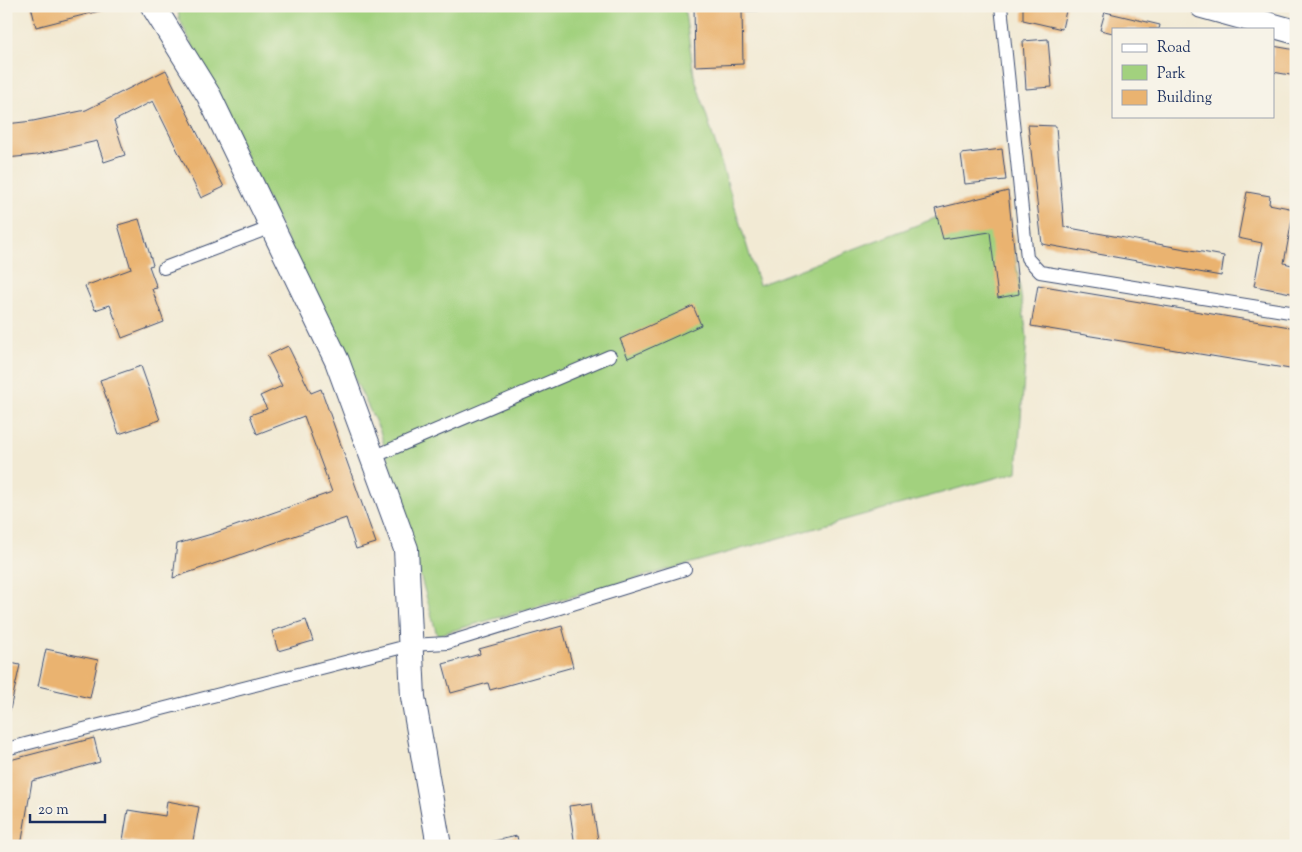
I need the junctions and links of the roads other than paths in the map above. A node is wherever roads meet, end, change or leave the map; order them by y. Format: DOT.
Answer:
graph roads {
  1 [pos="153,6"];
  2 [pos="1001,6"];
  3 [pos="1202,6"];
  4 [pos="1296,32"];
  5 [pos="272,227"];
  6 [pos="164,268"];
  7 [pos="1296,313"];
  8 [pos="610,356"];
  9 [pos="373,457"];
  10 [pos="685,569"];
  11 [pos="411,645"];
  12 [pos="6,749"];
  13 [pos="439,846"];
  1 -- 5 [label="street"];
  2 -- 7 [label="lane"];
  3 -- 4 [label="street"];
  5 -- 6 [label="lane"];
  5 -- 9 [label="street"];
  8 -- 9 [label="lane"];
  9 -- 11 [label="street"];
  10 -- 11 [label="lane"];
  11 -- 12 [label="lane"];
  11 -- 13 [label="street"];
}
